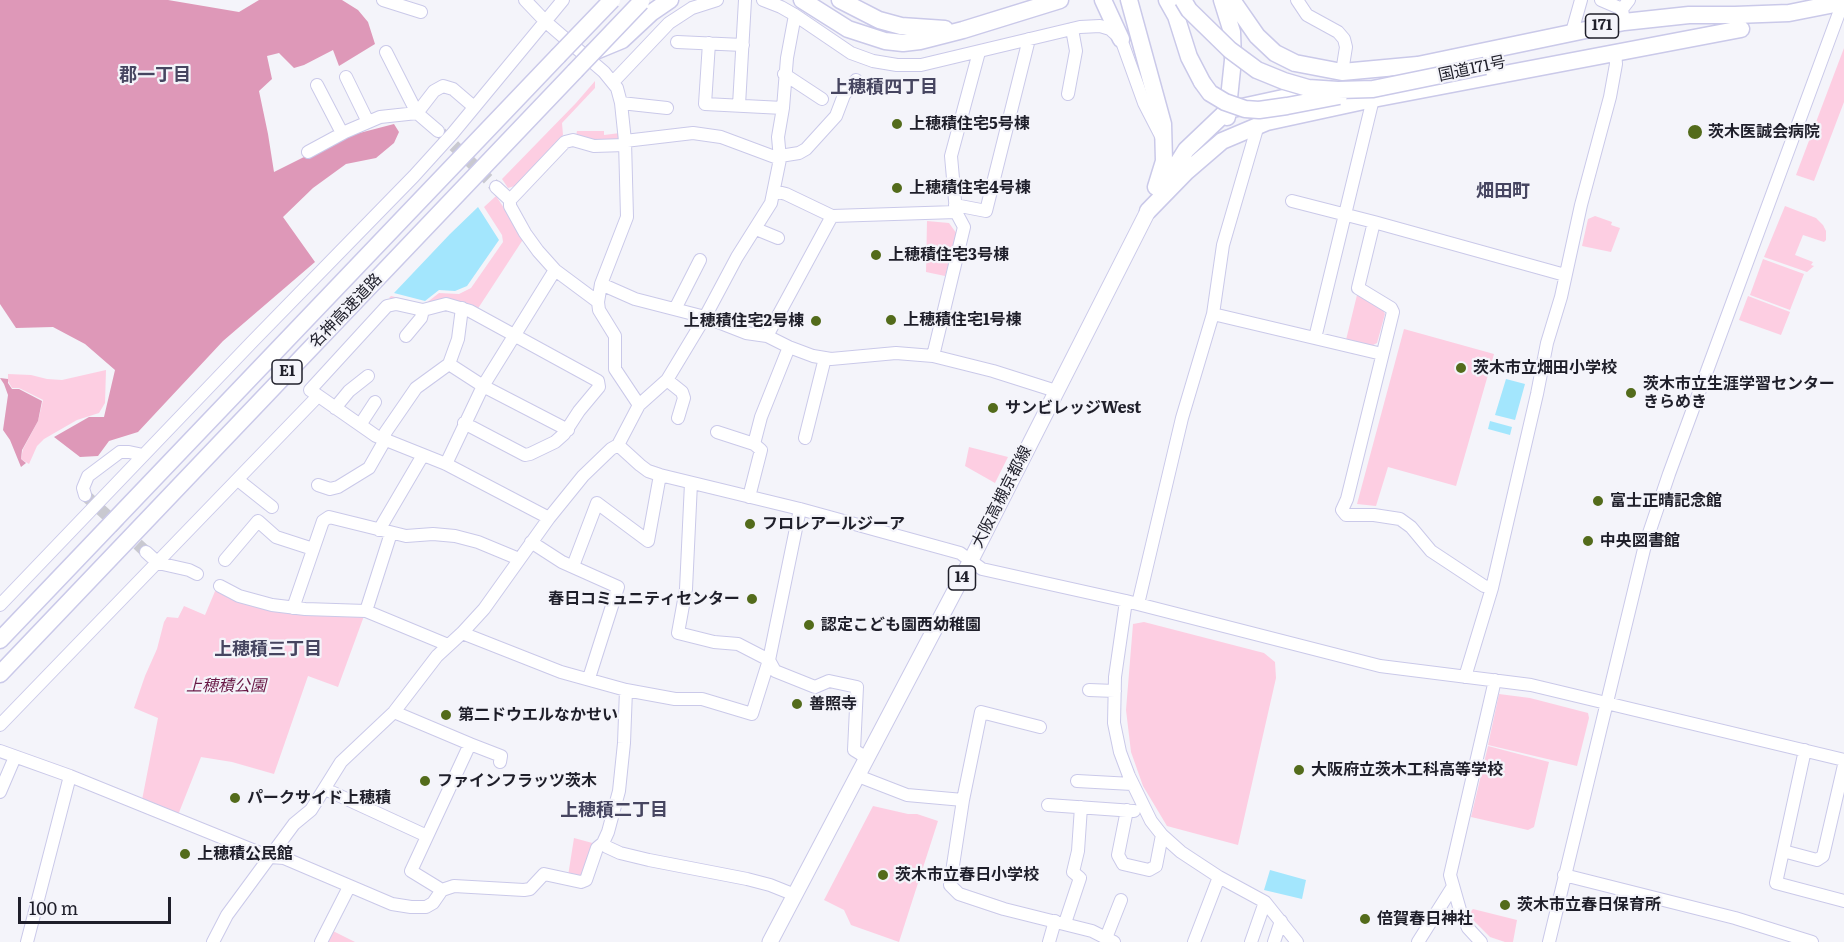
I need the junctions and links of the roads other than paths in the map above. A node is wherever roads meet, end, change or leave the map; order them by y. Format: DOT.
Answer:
graph roads {
  1 [pos="383,0"];
  2 [pos="525,0"];
  3 [pos="563,0"];
  4 [pos="605,0"];
  5 [pos="612,0"];
  6 [pos="670,0"];
  7 [pos="717,0"];
  8 [pos="745,0"];
  9 [pos="763,0"];
  10 [pos="840,0"];
  11 [pos="1060,0"];
  12 [pos="1104,0"];
  13 [pos="1167,0"];
  14 [pos="1183,0"];
  15 [pos="1222,0"];
  16 [pos="1232,0"];
  17 [pos="1297,0"];
  18 [pos="1581,0"];
  19 [pos="1601,0"];
  20 [pos="1130,1"];
  21 [pos="1844,2"];
  22 [pos="645,5"];
  23 [pos="799,8"];
  24 [pos="1625,10"];
  25 [pos="421,12"];
  26 [pos="1789,13"];
  27 [pos="546,22"];
  28 [pos="1072,29"];
  29 [pos="1741,29"];
  30 [pos="963,30"];
  31 [pos="1572,32"];
  32 [pos="1029,39"];
  33 [pos="1121,39"];
  34 [pos="677,42"];
  35 [pos="709,43"];
  36 [pos="742,45"];
  37 [pos="386,52"];
  38 [pos="979,52"];
  39 [pos="1616,52"];
  40 [pos="561,53"];
  41 [pos="1418,65"];
  42 [pos="1342,72"];
  43 [pos="784,74"];
  44 [pos="346,77"];
  45 [pos="856,80"];
  46 [pos="613,82"];
  47 [pos="317,85"];
  48 [pos="1068,94"];
  49 [pos="1373,94"];
  50 [pos="822,99"];
  51 [pos="621,102"];
  52 [pos="739,105"];
  53 [pos="474,106"];
  54 [pos="667,108"];
  55 [pos="783,108"];
  56 [pos="1228,110"];
  57 [pos="417,113"];
  58 [pos="368,122"];
  59 [pos="1258,125"];
  60 [pos="438,130"];
  61 [pos="342,133"];
  62 [pos="1222,141"];
  63 [pos="625,143"];
  64 [pos="1164,149"];
  65 [pos="308,152"];
  66 [pos="780,157"];
  67 [pos="496,186"];
  68 [pos="774,191"];
  69 [pos="510,200"];
  70 [pos="1292,201"];
  71 [pos="955,208"];
  72 [pos="1148,211"];
  73 [pos="832,216"];
  74 [pos="1345,216"];
  75 [pos="1374,222"];
  76 [pos="756,229"];
  77 [pos="778,238"];
  78 [pos="700,260"];
  79 [pos="555,270"];
  80 [pos="1565,275"];
  81 [pos="601,284"];
  82 [pos="598,302"];
  83 [pos="462,308"];
  84 [pos="675,309"];
  85 [pos="423,310"];
  86 [pos="1213,314"];
  87 [pos="705,317"];
  88 [pos="514,335"];
  89 [pos="406,336"];
  90 [pos="767,336"];
  91 [pos="1315,338"];
  92 [pos="789,347"];
  93 [pos="1382,354"];
  94 [pos="933,356"];
  95 [pos="825,358"];
  96 [pos="449,364"];
  97 [pos="368,376"];
  98 [pos="667,380"];
  99 [pos="483,386"];
  100 [pos="1056,391"];
  101 [pos="318,396"];
  102 [pos="375,402"];
  103 [pos="639,405"];
  104 [pos="335,408"];
  105 [pos="678,418"];
  106 [pos="464,423"];
  107 [pos="360,424"];
  108 [pos="568,430"];
  109 [pos="717,431"];
  110 [pos="805,438"];
  111 [pos="385,440"];
  112 [pos="754,444"];
  113 [pos="618,445"];
  114 [pos="143,455"];
  115 [pos="423,455"];
  116 [pos="446,464"];
  117 [pos="660,475"];
  118 [pos="238,480"];
  119 [pos="692,483"];
  120 [pos="318,485"];
  121 [pos="85,495"];
  122 [pos="749,496"];
  123 [pos="272,507"];
  124 [pos="800,509"];
  125 [pos="549,518"];
  126 [pos="385,532"];
  127 [pos="531,542"];
  128 [pos="313,549"];
  129 [pos="146,552"];
  130 [pos="519,559"];
  131 [pos="225,560"];
  132 [pos="971,560"];
  133 [pos="158,563"];
  134 [pos="573,566"];
  135 [pos="197,574"];
  136 [pos="220,585"];
  137 [pos="1492,588"];
  138 [pos="1132,602"];
  139 [pos="0,605"];
  140 [pos="293,608"];
  141 [pos="366,612"];
  142 [pos="462,633"];
  143 [pos="0,640"];
  144 [pos="448,645"];
  145 [pos="769,660"];
  146 [pos="0,674"];
  147 [pos="1465,677"];
  148 [pos="589,678"];
  149 [pos="1496,680"];
  150 [pos="626,690"];
  151 [pos="1089,690"];
  152 [pos="1115,692"];
  153 [pos="1605,703"];
  154 [pos="394,712"];
  155 [pos="0,725"];
  156 [pos="1040,727"];
  157 [pos="470,744"];
  158 [pos="1805,750"];
  159 [pos="0,751"];
  160 [pos="15,758"];
  161 [pos="867,758"];
  162 [pos="1844,760"];
  163 [pos="500,762"];
  164 [pos="1844,765"];
  165 [pos="70,776"];
  166 [pos="858,776"];
  167 [pos="1077,781"];
  168 [pos="1132,784"];
  169 [pos="325,789"];
  170 [pos="0,792"];
  171 [pos="963,800"];
  172 [pos="1048,805"];
  173 [pos="1082,807"];
  174 [pos="1127,810"];
  175 [pos="1146,811"];
  176 [pos="1162,835"];
  177 [pos="427,836"];
  178 [pos="603,843"];
  179 [pos="1783,851"];
  180 [pos="270,857"];
  181 [pos="1564,875"];
  182 [pos="1219,878"];
  183 [pos="349,887"];
  184 [pos="1452,888"];
  185 [pos="442,890"];
  186 [pos="795,895"];
  187 [pos="1121,900"];
  188 [pos="1844,901"];
  189 [pos="1265,902"];
  190 [pos="1281,921"];
  191 [pos="1060,922"];
  192 [pos="1090,936"];
  193 [pos="1787,939"];
  194 [pos="1110,940"];
  195 [pos="27,942"];
  196 [pos="213,942"];
  197 [pos="321,942"];
  198 [pos="770,942"];
  199 [pos="1049,942"];
  200 [pos="1194,942"];
  201 [pos="1251,942"];
  202 [pos="1274,942"];
  203 [pos="1297,942"];
  204 [pos="1418,942"];
  205 [pos="1481,942"];
  206 [pos="1549,942"];
  207 [pos="1812,942"];
  1 -- 25 [label="street"];
  2 -- 27 [label="street"];
  3 -- 27 [label="street"];
  4 -- 40 [label="highway, bridge"];
  5 -- 40 [label="highway, 名神高速道路 / E1, bridge"];
  6 -- 22 [label="highway, 名神高速道路"];
  7 -- 46 [label="street"];
  8 -- 36 [label="street"];
  9 -- 23 [label="street"];
  10 -- 30 [label="highway"];
  11 -- 30 [label="highway"];
  12 -- 33 [label="highway"];
  13 -- 49 [label="highway, bridge"];
  14 -- 49 [label="highway, 国道171号 / 171, bridge"];
  15 -- 56 [label="highway"];
  16 -- 42 [label="highway, 国道171号 / 171"];
  17 -- 42 [label="street"];
  18 -- 31 [label="street"];
  19 -- 24 [label="street"];
  20 -- 64 [label="highway"];
  21 -- 26 [label="highway, 国道171号 / 171"];
  21 -- 153 [label="street"];
  22 -- 146 [label="highway, 名神高速道路 / E1, bridge"];
  23 -- 30 [label="highway"];
  23 -- 38 [label="street"];
  23 -- 43 [label="street"];
  24 -- 26 [label="highway, 国道171号 / 171"];
  24 -- 31 [label="highway, 国道171号 / 171"];
  26 -- 29 [label="highway, 国道171号 / 171"];
  27 -- 46 [label="street"];
  27 -- 53 [label="street"];
  28 -- 32 [label="street"];
  28 -- 33 [label="street"];
  28 -- 48 [label="street"];
  29 -- 39 [label="highway"];
  29 -- 49 [label="highway, 国道171号 / 171, bridge"];
  31 -- 41 [label="highway, 国道171号 / 171"];
  32 -- 38 [label="street"];
  32 -- 71 [label="street"];
  33 -- 64 [label="street"];
  34 -- 35 [label="street"];
  35 -- 36 [label="street"];
  35 -- 52 [label="street"];
  36 -- 52 [label="street"];
  37 -- 57 [label="street"];
  38 -- 71 [label="street"];
  39 -- 49 [label="highway"];
  39 -- 80 [label="street"];
  40 -- 143 [label="highway, 名神高速道路 / E1"];
  41 -- 42 [label="highway, 国道171号 / 171"];
  41 -- 56 [label="highway"];
  43 -- 50 [label="street"];
  43 -- 55 [label="street"];
  44 -- 58 [label="street"];
  45 -- 66 [label="street"];
  46 -- 51 [label="street"];
  47 -- 61 [label="street"];
  49 -- 59 [label="highway"];
  49 -- 74 [label="street"];
  51 -- 54 [label="street"];
  51 -- 63 [label="street"];
  52 -- 55 [label="street"];
  53 -- 57 [label="street"];
  53 -- 114 [label="street"];
  55 -- 66 [label="street"];
  56 -- 62 [label="highway"];
  56 -- 72 [label="highway"];
  57 -- 58 [label="street"];
  57 -- 60 [label="street"];
  58 -- 61 [label="street"];
  59 -- 62 [label="highway"];
  59 -- 86 [label="street"];
  61 -- 65 [label="street"];
  62 -- 72 [label="highway"];
  63 -- 66 [label="street"];
  63 -- 69 [label="street"];
  63 -- 81 [label="street"];
  64 -- 72 [label="highway"];
  66 -- 68 [label="street"];
  67 -- 69 [label="street"];
  68 -- 73 [label="street"];
  68 -- 76 [label="street"];
  69 -- 79 [label="street"];
  70 -- 74 [label="street"];
  71 -- 73 [label="street"];
  71 -- 94 [label="street"];
  72 -- 100 [label="main road, 大阪高槻京都線 / 14"];
  73 -- 90 [label="street"];
  74 -- 75 [label="street"];
  74 -- 91 [label="street"];
  75 -- 80 [label="street"];
  75 -- 93 [label="street"];
  76 -- 77 [label="street"];
  76 -- 87 [label="street"];
  78 -- 84 [label="street"];
  79 -- 82 [label="street"];
  79 -- 88 [label="street"];
  80 -- 137 [label="street"];
  81 -- 82 [label="street"];
  81 -- 84 [label="street"];
  82 -- 103 [label="street"];
  83 -- 85 [label="street"];
  83 -- 88 [label="street"];
  83 -- 96 [label="street"];
  84 -- 87 [label="street"];
  85 -- 89 [label="street"];
  85 -- 101 [label="street"];
  86 -- 91 [label="street"];
  86 -- 138 [label="street"];
  87 -- 90 [label="street"];
  87 -- 98 [label="street"];
  88 -- 99 [label="street"];
  88 -- 108 [label="street"];
  90 -- 92 [label="street"];
  91 -- 93 [label="street"];
  92 -- 95 [label="street"];
  92 -- 112 [label="street"];
  93 -- 137 [label="street"];
  94 -- 95 [label="street"];
  94 -- 100 [label="street"];
  95 -- 110 [label="street"];
  96 -- 99 [label="street"];
  96 -- 111 [label="street"];
  97 -- 104 [label="street"];
  98 -- 103 [label="street"];
  98 -- 105 [label="street"];
  99 -- 106 [label="street"];
  99 -- 108 [label="street"];
  100 -- 132 [label="main road, 大阪高槻京都線 / 14"];
  101 -- 104 [label="street"];
  101 -- 118 [label="street"];
  102 -- 107 [label="street"];
  103 -- 113 [label="street"];
  104 -- 107 [label="street"];
  106 -- 108 [label="street"];
  106 -- 116 [label="street"];
  107 -- 111 [label="street"];
  109 -- 112 [label="street"];
  111 -- 115 [label="street"];
  111 -- 120 [label="street"];
  112 -- 122 [label="street"];
  113 -- 117 [label="street"];
  113 -- 125 [label="street"];
  114 -- 121 [label="street"];
  114 -- 139 [label="street"];
  115 -- 116 [label="street"];
  115 -- 126 [label="street"];
  116 -- 125 [label="street"];
  117 -- 119 [label="street"];
  117 -- 134 [label="street"];
  118 -- 123 [label="street"];
  118 -- 133 [label="street"];
  119 -- 122 [label="street"];
  119 -- 145 [label="street"];
  122 -- 124 [label="street"];
  124 -- 132 [label="street"];
  124 -- 145 [label="street"];
  125 -- 127 [label="street"];
  126 -- 128 [label="street"];
  126 -- 130 [label="street"];
  126 -- 141 [label="street"];
  127 -- 130 [label="street"];
  127 -- 134 [label="street"];
  128 -- 131 [label="street"];
  128 -- 140 [label="street"];
  129 -- 133 [label="street"];
  130 -- 142 [label="street"];
  132 -- 138 [label="street"];
  132 -- 161 [label="main road, 大阪高槻京都線 / 14"];
  133 -- 135 [label="street"];
  133 -- 155 [label="street"];
  134 -- 148 [label="street"];
  136 -- 140 [label="street"];
  137 -- 147 [label="street"];
  138 -- 147 [label="street"];
  138 -- 152 [label="street"];
  140 -- 141 [label="street"];
  141 -- 144 [label="street"];
  142 -- 144 [label="street"];
  142 -- 148 [label="street"];
  144 -- 154 [label="street"];
  145 -- 150 [label="street"];
  145 -- 161 [label="street"];
  147 -- 149 [label="street"];
  148 -- 150 [label="street"];
  149 -- 153 [label="street"];
  149 -- 184 [label="street"];
  150 -- 178 [label="street"];
  151 -- 152 [label="street"];
  152 -- 168 [label="street"];
  153 -- 158 [label="street"];
  153 -- 181 [label="street"];
  154 -- 157 [label="street"];
  154 -- 169 [label="street"];
  156 -- 171 [label="street"];
  157 -- 163 [label="street"];
  157 -- 177 [label="street"];
  158 -- 162 [label="street"];
  158 -- 179 [label="street"];
  159 -- 160 [label="street"];
  160 -- 165 [label="street"];
  160 -- 170 [label="street"];
  161 -- 166 [label="main road, 大阪高槻京都線 / 14"];
  164 -- 179 [label="street"];
  165 -- 180 [label="street"];
  165 -- 195 [label="street"];
  166 -- 171 [label="street"];
  166 -- 186 [label="main road, 大阪高槻京都線 / 14"];
  167 -- 168 [label="street"];
  168 -- 175 [label="street"];
  169 -- 177 [label="street"];
  169 -- 180 [label="street"];
  171 -- 191 [label="street"];
  172 -- 173 [label="street"];
  173 -- 174 [label="street"];
  173 -- 191 [label="street"];
  174 -- 175 [label="street"];
  174 -- 176 [label="street"];
  175 -- 176 [label="street"];
  176 -- 182 [label="street"];
  177 -- 185 [label="street"];
  178 -- 185 [label="street"];
  178 -- 186 [label="street"];
  179 -- 188 [label="street"];
  180 -- 183 [label="street"];
  180 -- 196 [label="street"];
  181 -- 193 [label="street"];
  181 -- 206 [label="street"];
  182 -- 189 [label="street"];
  182 -- 200 [label="street"];
  183 -- 185 [label="street"];
  183 -- 197 [label="street"];
  184 -- 204 [label="street"];
  184 -- 205 [label="street"];
  186 -- 198 [label="main road, 大阪高槻京都線 / 14"];
  187 -- 194 [label="street"];
  189 -- 190 [label="street"];
  189 -- 201 [label="street"];
  190 -- 202 [label="street"];
  190 -- 203 [label="street"];
  191 -- 192 [label="street"];
  191 -- 199 [label="street"];
  192 -- 194 [label="street"];
  193 -- 207 [label="street"];
}
